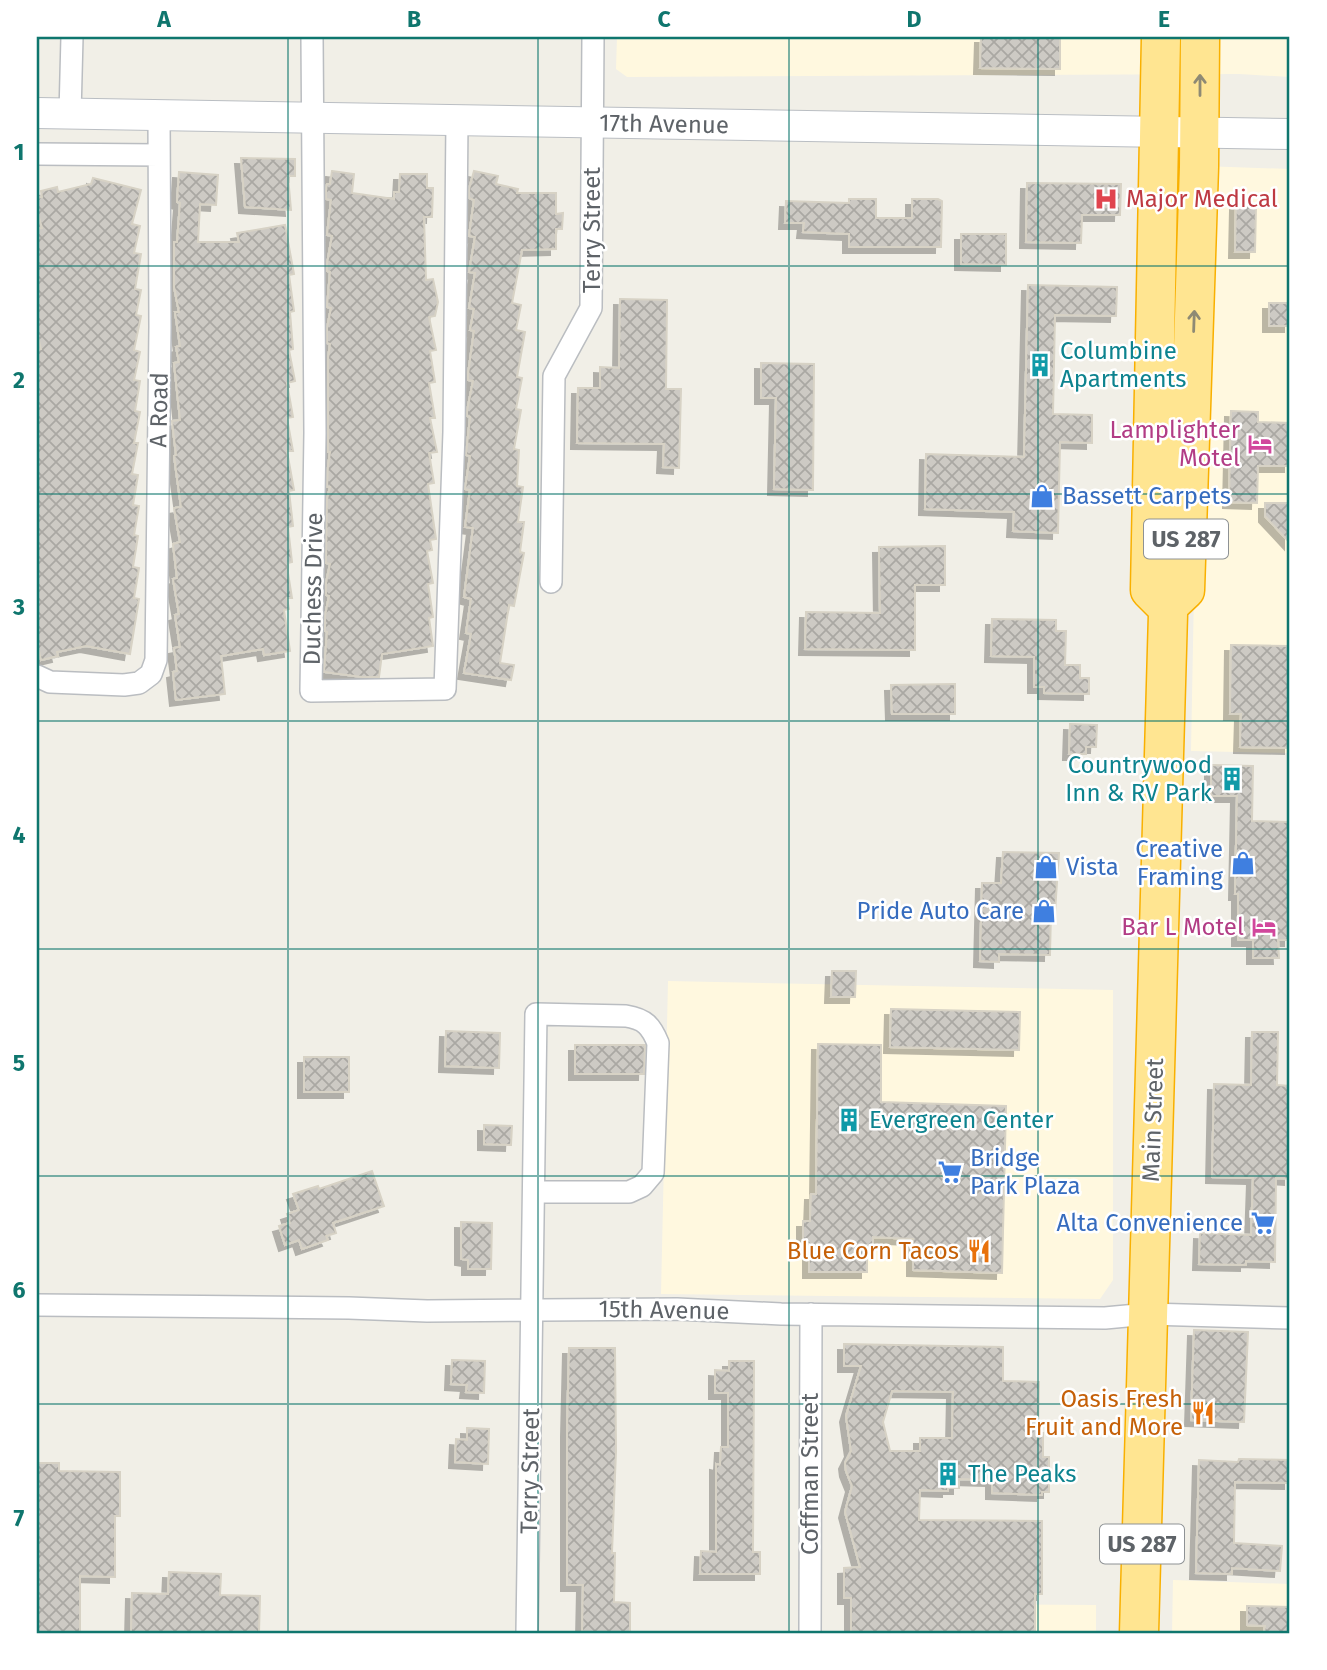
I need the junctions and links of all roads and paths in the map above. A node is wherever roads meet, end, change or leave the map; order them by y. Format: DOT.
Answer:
graph roads {
  1 [pos="72,37"];
  2 [pos="312,37"];
  3 [pos="593,37"];
  4 [pos="1161,37"];
  5 [pos="1200,37"];
  6 [pos="37,114"];
  7 [pos="70,114"];
  8 [pos="159,116"];
  9 [pos="311,118"];
  10 [pos="457,121"];
  11 [pos="593,123"];
  12 [pos="1160,131"];
  13 [pos="1200,132"];
  14 [pos="1290,134"];
  15 [pos="37,154"];
  16 [pos="159,155"];
  17 [pos="551,582"];
  18 [pos="1167,607"];
  19 [pos="37,676"];
  20 [pos="534,1192"];
  21 [pos="37,1305"];
  22 [pos="532,1309"];
  23 [pos="811,1314"];
  24 [pos="1148,1314"];
  25 [pos="1290,1318"];
  26 [pos="527,1633"];
  27 [pos="810,1633"];
  28 [pos="1139,1633"];
  1 -- 7 [label="street"];
  2 -- 9 [label="street, Duchess Drive"];
  3 -- 11 [label="street, Terry Street"];
  4 -- 12 [label="highway, US 287"];
  13 -- 5 [label="highway, US 287, one-way"];
  6 -- 7 [label="main road, 17th Avenue"];
  7 -- 8 [label="main road, 17th Avenue"];
  8 -- 9 [label="main road, 17th Avenue"];
  8 -- 16 [label="street, A Road"];
  9 -- 10 [label="main road, 17th Avenue"];
  9 -- 10 [label="street, Duchess Drive"];
  10 -- 11 [label="main road, 17th Avenue"];
  11 -- 12 [label="main road, 17th Avenue"];
  11 -- 17 [label="street, Terry Street"];
  12 -- 13 [label="main road, 17th Avenue"];
  12 -- 18 [label="highway, US 287"];
  13 -- 14 [label="main road, 17th Avenue"];
  18 -- 13 [label="highway, US 287, one-way"];
  15 -- 16 [label="street"];
  16 -- 19 [label="street, A Road"];
  18 -- 24 [label="highway, Main Street / US 287"];
  20 -- 20 [label="street, Terry Street"];
  20 -- 22 [label="street, Terry Street"];
  21 -- 22 [label="street, 15th Avenue"];
  22 -- 23 [label="street, 15th Avenue"];
  22 -- 26 [label="street, Terry Street"];
  23 -- 24 [label="street, 15th Avenue"];
  23 -- 27 [label="street, Coffman Street"];
  24 -- 25 [label="street, 15th Avenue"];
  24 -- 28 [label="highway, Main Street / US 287"];
}
